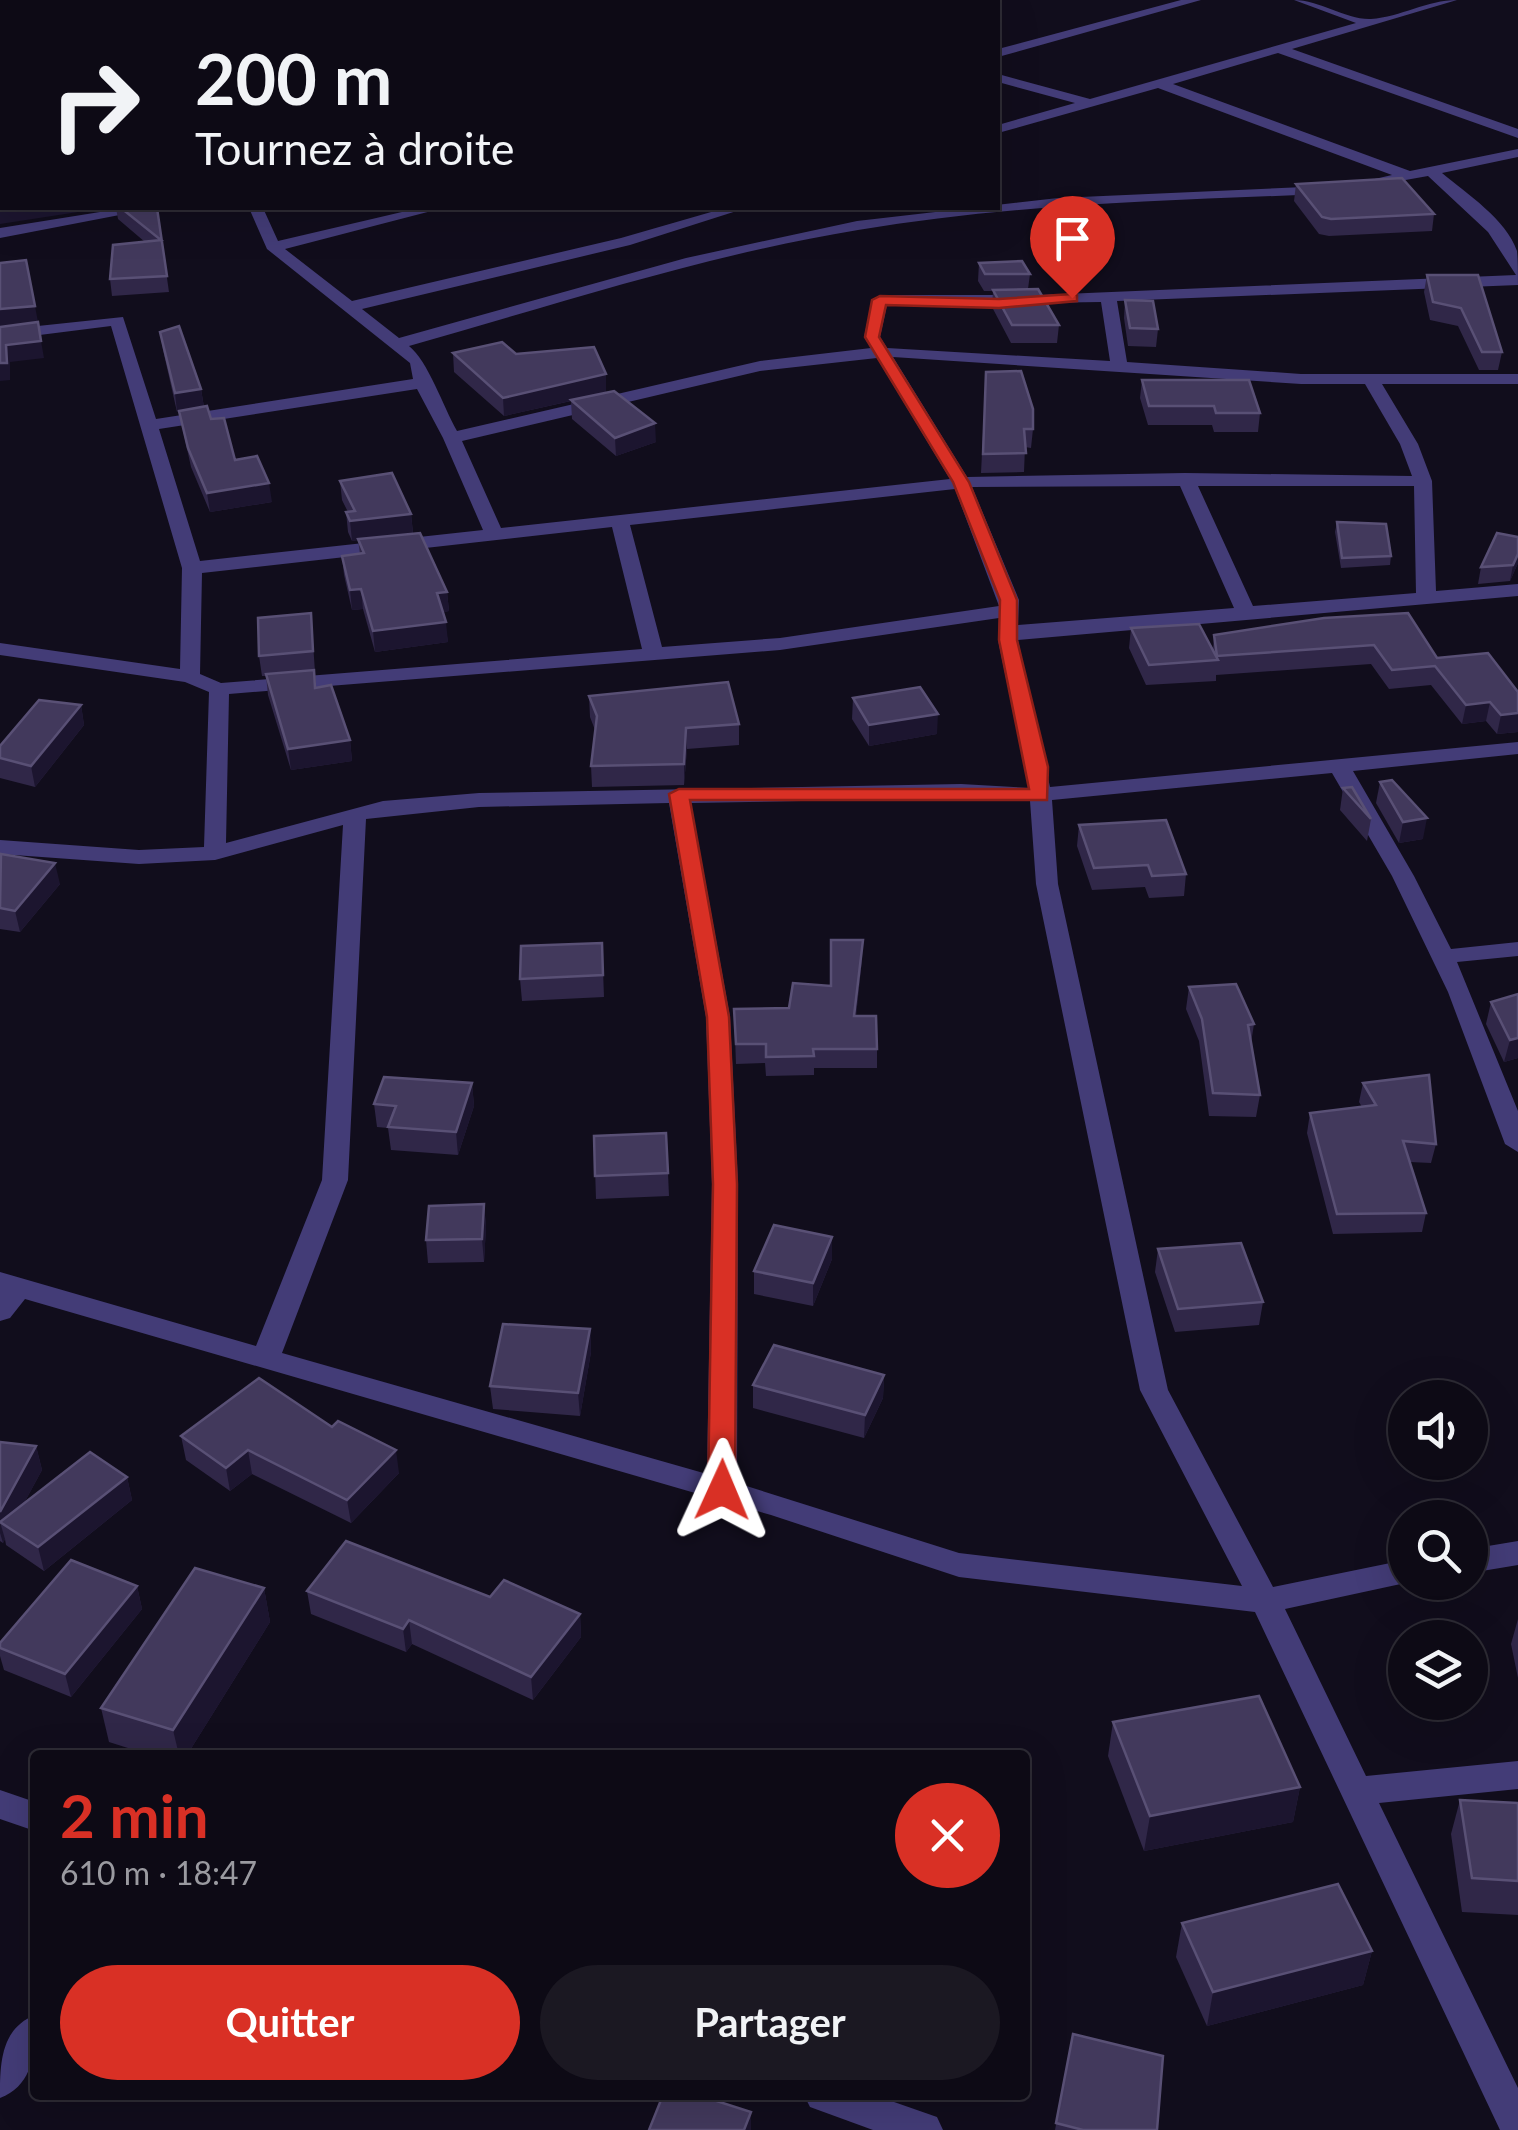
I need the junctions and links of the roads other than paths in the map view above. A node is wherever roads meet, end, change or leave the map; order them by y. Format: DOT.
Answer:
graph roads {
  1 [pos="1195,0"];
  2 [pos="1300,0"];
  3 [pos="1451,0"];
  4 [pos="1371,24"];
  5 [pos="1278,49"];
  6 [pos="1000,52"];
  7 [pos="1000,79"];
  8 [pos="1156,82"];
  9 [pos="1087,102"];
  10 [pos="1000,128"];
  11 [pos="1518,134"];
  12 [pos="1518,153"];
  13 [pos="1433,173"];
  14 [pos="1410,177"];
  15 [pos="1355,187"];
  16 [pos="1336,190"];
  17 [pos="1000,207"];
  18 [pos="137,210"];
  19 [pos="257,210"];
  20 [pos="428,210"];
  21 [pos="733,210"];
  22 [pos="982,210"];
  23 [pos="0,217"];
  24 [pos="18,230"];
  25 [pos="0,233"];
  26 [pos="274,248"];
  27 [pos="1518,271"];
  28 [pos="1518,280"];
  29 [pos="1108,295"];
  30 [pos="349,307"];
  31 [pos="0,335"];
  32 [pos="396,344"];
  33 [pos="878,353"];
  34 [pos="1120,367"];
  35 [pos="1518,379"];
  36 [pos="1371,380"];
  37 [pos="422,383"];
  38 [pos="149,426"];
  39 [pos="452,438"];
  40 [pos="1184,478"];
  41 [pos="961,482"];
  42 [pos="1423,482"];
  43 [pos="619,519"];
  44 [pos="494,534"];
  45 [pos="192,568"];
  46 [pos="1518,590"];
  47 [pos="1426,598"];
  48 [pos="1246,612"];
  49 [pos="1008,621"];
  50 [pos="0,649"];
  51 [pos="654,655"];
  52 [pos="190,677"];
  53 [pos="220,689"];
  54 [pos="1518,748"];
  55 [pos="1338,764"];
  56 [pos="679,794"];
  57 [pos="1040,796"];
  58 [pos="355,816"];
  59 [pos="0,847"];
  60 [pos="215,853"];
  61 [pos="1518,949"];
  62 [pos="1442,957"];
  63 [pos="1518,1144"];
  64 [pos="6,1294"];
  65 [pos="264,1360"];
  66 [pos="722,1490"];
  67 [pos="1518,1554"];
  68 [pos="1488,1558"];
  69 [pos="1388,1575"];
  70 [pos="1264,1600"];
  71 [pos="1518,1774"];
  72 [pos="1358,1791"];
  73 [pos="0,1804"];
  74 [pos="30,1815"];
  75 [pos="30,2039"];
  76 [pos="0,2081"];
  77 [pos="837,2100"];
  78 [pos="1518,2128"];
  79 [pos="924,2130"];
  1 -- 6 [label="street"];
  2 -- 4 [label="street"];
  3 -- 4 [label="street"];
  4 -- 5 [label="street"];
  5 -- 8 [label="street"];
  5 -- 11 [label="street"];
  7 -- 9 [label="street"];
  8 -- 9 [label="street"];
  8 -- 14 [label="street"];
  9 -- 10 [label="street"];
  12 -- 13 [label="street"];
  13 -- 14 [label="street"];
  13 -- 27 [label="street"];
  14 -- 15 [label="street"];
  16 -- 17 [label="street"];
  18 -- 24 [label="street"];
  19 -- 26 [label="street"];
  20 -- 26 [label="street"];
  21 -- 30 [label="street"];
  22 -- 32 [label="street"];
  23 -- 24 [label="street"];
  24 -- 25 [label="street"];
  26 -- 30 [label="street"];
  28 -- 29 [label="street"];
  29 -- 33 [label="street"];
  29 -- 34 [label="street"];
  30 -- 32 [label="street"];
  31 -- 38 [label="street"];
  32 -- 37 [label="street"];
  33 -- 34 [label="street"];
  33 -- 39 [label="street"];
  33 -- 41 [label="street"];
  34 -- 36 [label="street"];
  35 -- 36 [label="street"];
  36 -- 42 [label="street"];
  37 -- 38 [label="street"];
  37 -- 39 [label="street"];
  38 -- 45 [label="street"];
  39 -- 44 [label="street"];
  40 -- 41 [label="street"];
  40 -- 42 [label="street"];
  40 -- 48 [label="street"];
  41 -- 43 [label="street"];
  41 -- 49 [label="street"];
  42 -- 47 [label="street"];
  43 -- 44 [label="street"];
  43 -- 51 [label="street"];
  44 -- 45 [label="street"];
  45 -- 52 [label="street"];
  46 -- 47 [label="street"];
  47 -- 48 [label="street"];
  48 -- 49 [label="street"];
  49 -- 51 [label="street"];
  49 -- 57 [label="street"];
  50 -- 52 [label="street"];
  51 -- 53 [label="street"];
  52 -- 53 [label="street"];
  53 -- 60 [label="street"];
  54 -- 55 [label="street"];
  55 -- 57 [label="street"];
  55 -- 62 [label="street"];
  56 -- 57 [label="street"];
  56 -- 58 [label="street"];
  56 -- 66 [label="street"];
  57 -- 70 [label="street"];
  58 -- 60 [label="street"];
  58 -- 65 [label="street"];
  59 -- 60 [label="street"];
  61 -- 62 [label="street"];
  62 -- 63 [label="street"];
  64 -- 65 [label="street"];
  65 -- 66 [label="street"];
  66 -- 70 [label="street"];
  67 -- 68 [label="street"];
  69 -- 70 [label="street"];
  70 -- 72 [label="street"];
  71 -- 72 [label="street"];
  72 -- 78 [label="street"];
  73 -- 74 [label="street"];
  75 -- 76 [label="street"];
  77 -- 79 [label="street"];
}
